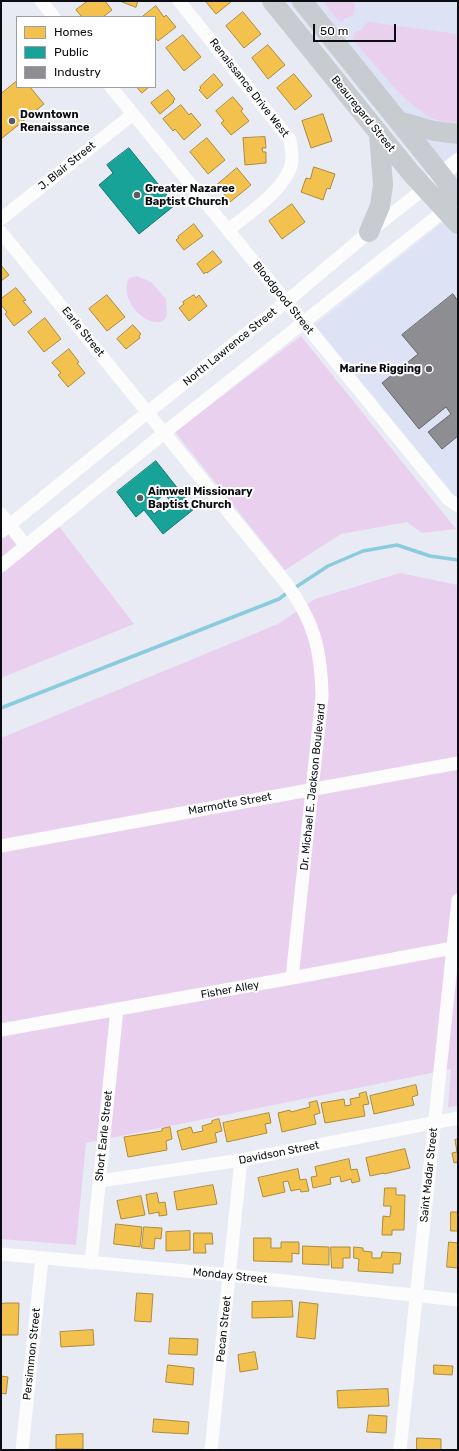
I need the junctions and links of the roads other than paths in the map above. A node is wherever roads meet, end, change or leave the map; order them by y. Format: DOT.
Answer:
graph roads {
  1 [pos="179,1"];
  2 [pos="272,1"];
  3 [pos="302,1"];
  4 [pos="46,3"];
  5 [pos="53,16"];
  6 [pos="112,88"];
  7 [pos="133,114"];
  8 [pos="399,121"];
  9 [pos="379,133"];
  10 [pos="458,134"];
  11 [pos="458,161"];
  12 [pos="441,175"];
  13 [pos="425,188"];
  14 [pos="455,208"];
  15 [pos="1,219"];
  16 [pos="228,230"];
  17 [pos="1,232"];
  18 [pos="369,232"];
  19 [pos="286,302"];
  20 [pos="303,323"];
  21 [pos="148,412"];
  22 [pos="164,433"];
  23 [pos="458,506"];
  24 [pos="1,514"];
  25 [pos="6,529"];
  26 [pos="26,546"];
  27 [pos="1,566"];
  28 [pos="458,763"];
  29 [pos="313,790"];
  30 [pos="1,846"];
  31 [pos="458,900"];
  32 [pos="456,947"];
  33 [pos="292,978"];
  34 [pos="117,1010"];
  35 [pos="1,1030"];
  36 [pos="458,1118"];
  37 [pos="435,1123"];
  38 [pos="241,1160"];
  39 [pos="100,1181"];
  40 [pos="1,1254"];
  41 [pos="42,1258"];
  42 [pos="92,1263"];
  43 [pos="229,1276"];
  44 [pos="417,1296"];
  45 [pos="458,1300"];
  46 [pos="22,1450"];
  47 [pos="212,1450"];
  48 [pos="400,1450"];
  1 -- 16 [label="street, Renaissance Drive West"];
  2 -- 9 [label="main road, Beauregard Street"];
  3 -- 8 [label="main road"];
  4 -- 5 [label="street"];
  6 -- 7 [label="street, Bloodgood Street"];
  7 -- 15 [label="street, J. Blair Street"];
  7 -- 16 [label="street, Bloodgood Street"];
  8 -- 10 [label="main road"];
  8 -- 12 [label="main road"];
  9 -- 13 [label="main road, Beauregard Street"];
  9 -- 18 [label="main road"];
  11 -- 12 [label="street, North Lawrence Street"];
  12 -- 13 [label="street, North Lawrence Street"];
  12 -- 14 [label="main road"];
  13 -- 14 [label="main road, Beauregard Street"];
  13 -- 18 [label="street, North Lawrence Street"];
  14 -- 20 [label="street"];
  16 -- 19 [label="street, Bloodgood Street"];
  17 -- 21 [label="street, Earle Street"];
  18 -- 19 [label="street, North Lawrence Street"];
  19 -- 20 [label="street, Bloodgood Street"];
  19 -- 21 [label="street, North Lawrence Street"];
  20 -- 22 [label="street"];
  20 -- 23 [label="street, Bloodgood Street"];
  21 -- 22 [label="street, Earle Street"];
  21 -- 25 [label="street, North Lawrence Street"];
  22 -- 26 [label="street"];
  22 -- 29 [label="street, Dr. Michael E. Jackson Boulevard"];
  24 -- 25 [label="street"];
  25 -- 26 [label="street"];
  26 -- 27 [label="street"];
  28 -- 29 [label="street, Marmotte Street"];
  29 -- 30 [label="street, Marmotte Street"];
  29 -- 33 [label="street, Dr. Michael E. Jackson Boulevard"];
  31 -- 32 [label="street, Saint Madar Street"];
  32 -- 33 [label="street, Fisher Alley"];
  32 -- 37 [label="street, Saint Madar Street"];
  33 -- 34 [label="street, Fisher Alley"];
  34 -- 35 [label="street, Fisher Alley"];
  34 -- 39 [label="street, Short Earle Street"];
  36 -- 37 [label="street, Davidson Street"];
  37 -- 38 [label="street, Davidson Street"];
  37 -- 44 [label="street, Saint Madar Street"];
  38 -- 39 [label="street, Davidson Street"];
  38 -- 43 [label="street, Pecan Street"];
  39 -- 42 [label="street, Short Earle Street"];
  40 -- 41 [label="street, Monday Street"];
  41 -- 42 [label="street, Monday Street"];
  41 -- 46 [label="street, Persimmon Street"];
  42 -- 43 [label="street, Monday Street"];
  43 -- 44 [label="street, Monday Street"];
  43 -- 47 [label="street, Pecan Street"];
  44 -- 45 [label="street, Monday Street"];
  44 -- 48 [label="street, Saint Madar Street"];
}
